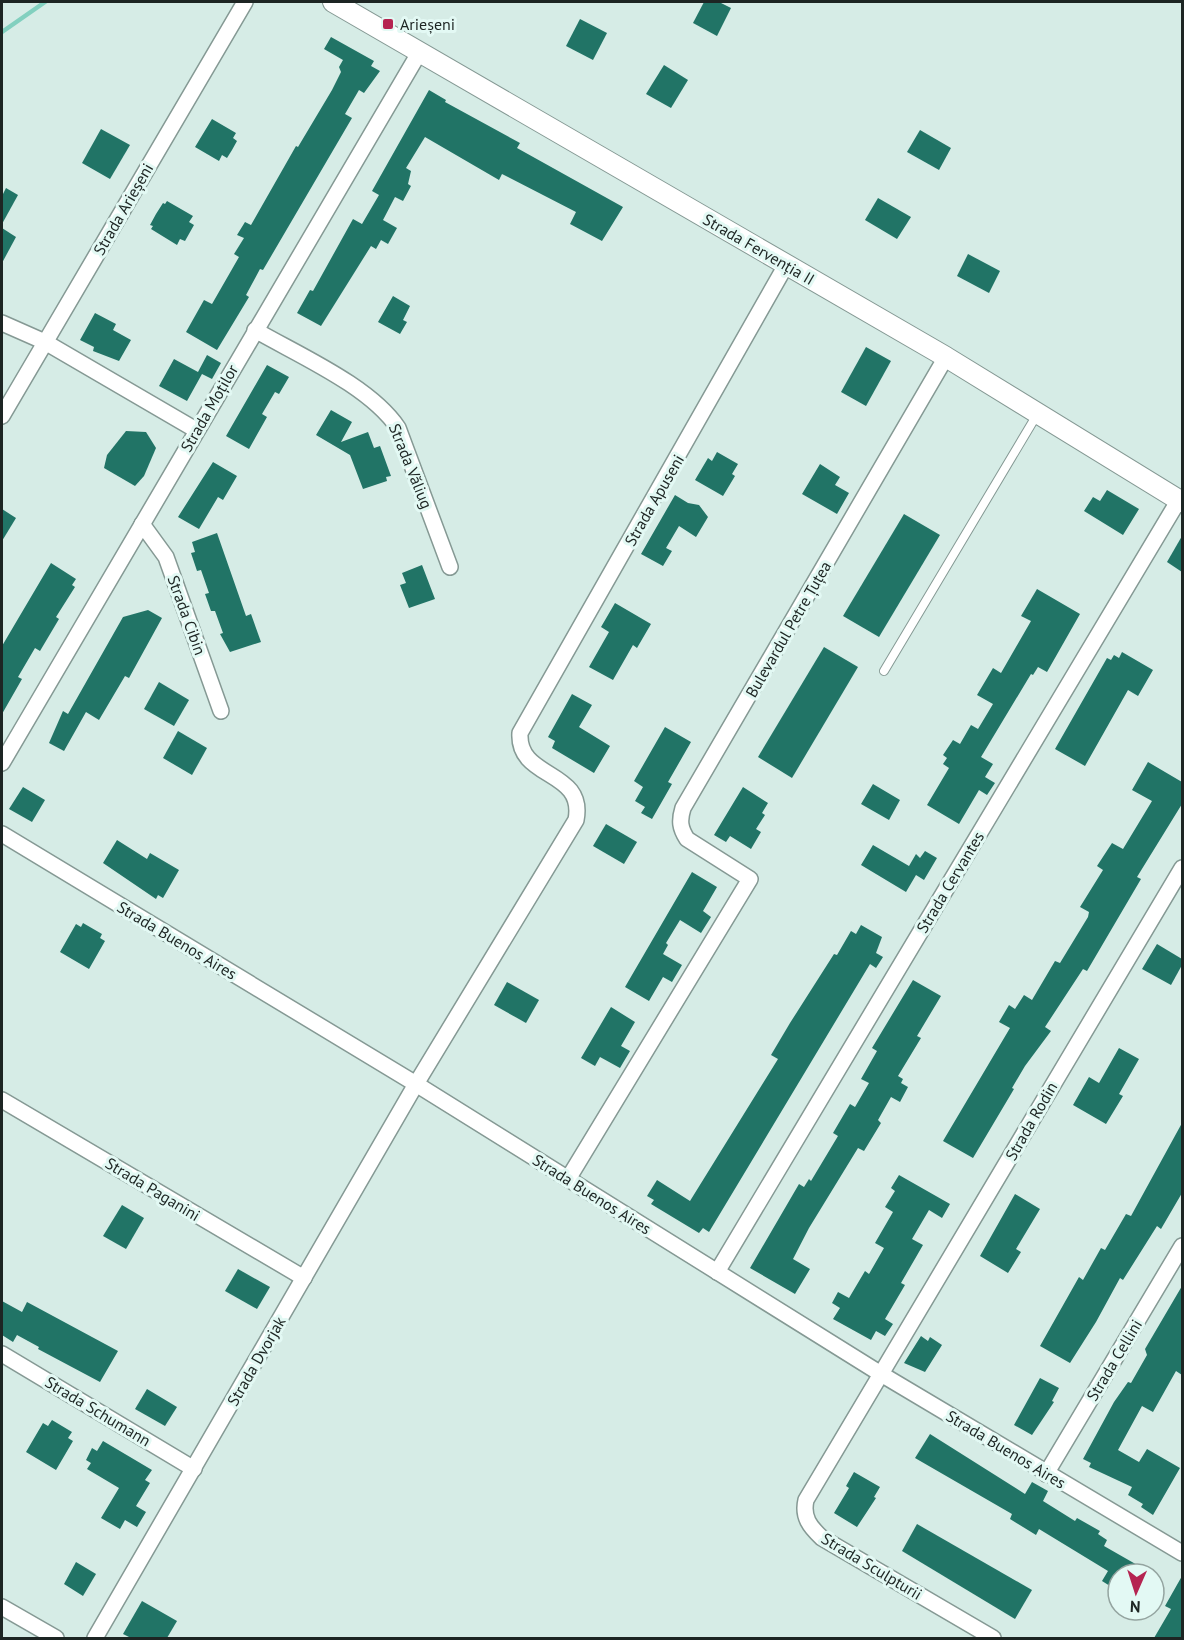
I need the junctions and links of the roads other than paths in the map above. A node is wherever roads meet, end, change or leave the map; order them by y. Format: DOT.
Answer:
graph roads {
  1 [pos="245,2"];
  2 [pos="333,2"];
  3 [pos="418,53"];
  4 [pos="786,265"];
  5 [pos="2,322"];
  6 [pos="255,330"];
  7 [pos="45,342"];
  8 [pos="946,357"];
  9 [pos="1038,412"];
  10 [pos="2,416"];
  11 [pos="196,430"];
  12 [pos="1182,498"];
  13 [pos="142,524"];
  14 [pos="450,567"];
  15 [pos="884,671"];
  16 [pos="221,711"];
  17 [pos="520,733"];
  18 [pos="2,764"];
  19 [pos="2,834"];
  20 [pos="1182,868"];
  21 [pos="416,1084"];
  22 [pos="2,1100"];
  23 [pos="568,1179"];
  24 [pos="1182,1246"];
  25 [pos="717,1272"];
  26 [pos="304,1278"];
  27 [pos="2,1354"];
  28 [pos="881,1374"];
  29 [pos="194,1468"];
  30 [pos="1047,1474"];
  31 [pos="1182,1553"];
  32 [pos="2,1607"];
  33 [pos="56,1638"];
  34 [pos="95,1638"];
  35 [pos="993,1638"];
  1 -- 7 [label="street, Strada Arieșeni"];
  2 -- 3 [label="street, Strada Fervenția II"];
  3 -- 4 [label="street, Strada Fervenția II"];
  3 -- 6 [label="street, Strada Moților"];
  4 -- 8 [label="street, Strada Fervenția II"];
  4 -- 17 [label="street, Strada Apuseni"];
  5 -- 7 [label="street"];
  6 -- 11 [label="street, Strada Moților"];
  6 -- 14 [label="street, Strada Văliug"];
  7 -- 10 [label="street, Strada Arieșeni"];
  7 -- 11 [label="street"];
  8 -- 9 [label="street, Strada Fervenția II"];
  8 -- 23 [label="street, Bulevardul Petre Țuțea"];
  9 -- 12 [label="street, Strada Fervenția II"];
  9 -- 15 [label="lane"];
  11 -- 13 [label="street, Strada Moților"];
  12 -- 25 [label="street, Strada Cervantes"];
  13 -- 16 [label="street, Strada Cibin"];
  13 -- 18 [label="street, Strada Moților"];
  17 -- 21 [label="street, Strada Dvorjak"];
  19 -- 21 [label="street, Strada Buenos Aires"];
  20 -- 28 [label="street, Strada Rodin"];
  21 -- 23 [label="street, Strada Buenos Aires"];
  21 -- 26 [label="street, Strada Dvorjak"];
  22 -- 26 [label="street, Strada Paganini"];
  23 -- 25 [label="street, Strada Buenos Aires"];
  24 -- 30 [label="street, Strada Cellini"];
  25 -- 28 [label="street, Strada Buenos Aires"];
  26 -- 29 [label="street, Strada Dvorjak"];
  27 -- 29 [label="street, Strada Schumann"];
  28 -- 30 [label="street, Strada Buenos Aires"];
  28 -- 35 [label="street, Strada Sculpturii"];
  29 -- 34 [label="street, Strada Dvorjak"];
  30 -- 31 [label="street, Strada Buenos Aires"];
  32 -- 33 [label="street"];
}
